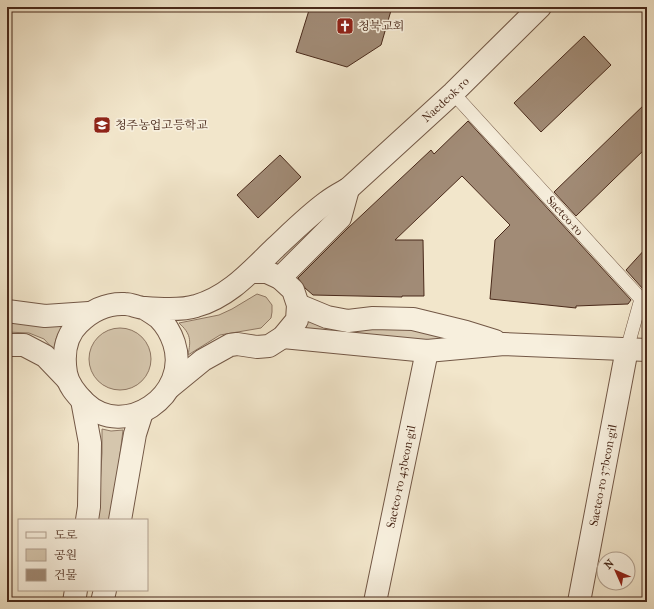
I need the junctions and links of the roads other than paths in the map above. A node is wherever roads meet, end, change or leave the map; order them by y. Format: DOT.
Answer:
graph roads {
  1 [pos="540,7"];
  2 [pos="453,93"];
  3 [pos="348,189"];
  4 [pos="251,272"];
  5 [pos="280,278"];
  6 [pos="298,305"];
  7 [pos="144,308"];
  8 [pos="7,311"];
  9 [pos="89,313"];
  10 [pos="283,337"];
  11 [pos="504,344"];
  12 [pos="7,345"];
  13 [pos="637,350"];
  14 [pos="427,351"];
  15 [pos="67,379"];
  16 [pos="170,387"];
  17 [pos="82,400"];
  18 [pos="142,412"];
  19 [pos="87,519"];
  20 [pos="120,519"];
  21 [pos="76,591"];
  22 [pos="105,591"];
  23 [pos="74,602"];
  24 [pos="102,602"];
  25 [pos="375,602"];
  26 [pos="579,602"];
  1 -- 2 [label="street, Naedeok-ro"];
  2 -- 3 [label="street, Naedeok-ro"];
  2 -- 13 [label="lane, Saeteo-ro"];
  3 -- 4 [label="street, Naedeok-ro"];
  3 -- 5 [label="street"];
  4 -- 5 [label="street"];
  4 -- 7 [label="street, Naedeok-ro"];
  5 -- 6 [label="street"];
  6 -- 10 [label="street"];
  6 -- 11 [label="street"];
  7 -- 9 [label="street"];
  7 -- 16 [label="street"];
  8 -- 9 [label="street"];
  9 -- 15 [label="street"];
  10 -- 14 [label="street"];
  10 -- 16 [label="street"];
  11 -- 13 [label="street"];
  11 -- 14 [label="street"];
  12 -- 15 [label="street"];
  13 -- 26 [label="street, Saeteo-ro 37beon-gil"];
  14 -- 25 [label="street, Saeteo-ro 43beon-gil"];
  15 -- 17 [label="street"];
  16 -- 18 [label="street"];
  17 -- 18 [label="street"];
  17 -- 19 [label="street"];
  18 -- 20 [label="street"];
  21 -- 23 [label="street"];
  22 -- 24 [label="street"];
}
